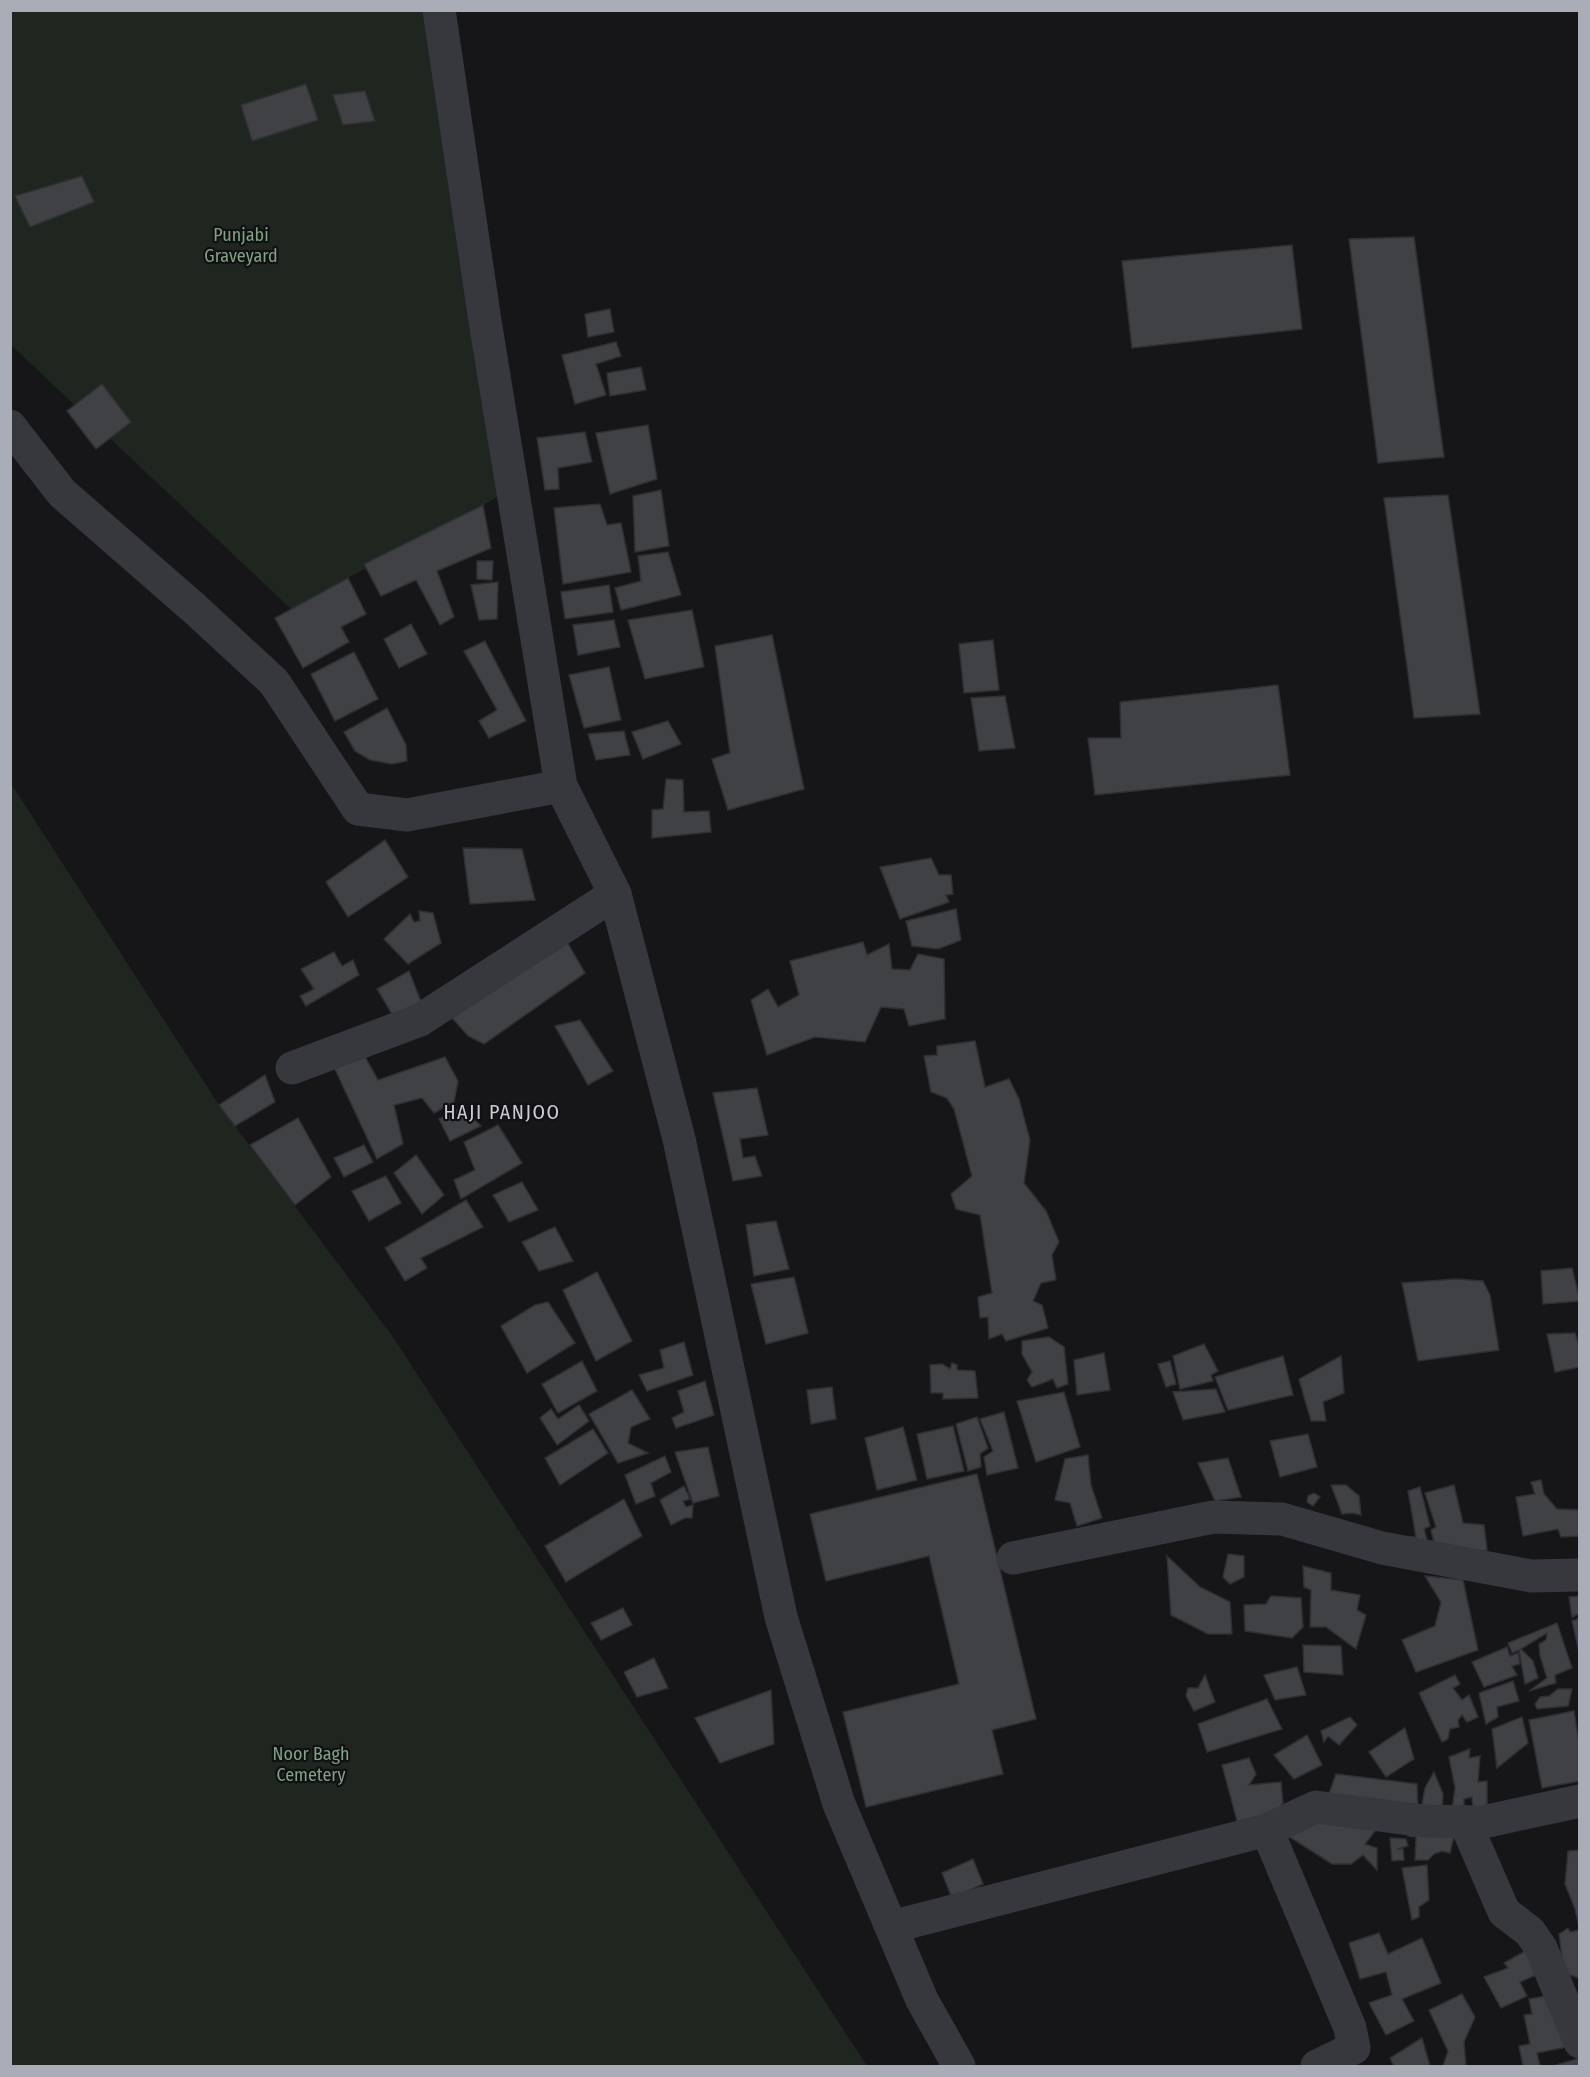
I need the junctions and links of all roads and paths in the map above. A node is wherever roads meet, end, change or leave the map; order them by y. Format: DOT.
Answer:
graph roads {
  1 [pos="439,10"];
  2 [pos="10,426"];
  3 [pos="561,786"];
  4 [pos="615,894"];
  5 [pos="292,1068"];
  6 [pos="1013,1558"];
  7 [pos="1580,1575"];
  8 [pos="1580,1801"];
  9 [pos="1465,1822"];
  10 [pos="1267,1830"];
  11 [pos="891,1927"];
  12 [pos="1580,2042"];
  13 [pos="959,2067"];
  14 [pos="1317,2067"];
  1 -- 3 [label="street"];
  2 -- 3 [label="street"];
  3 -- 4 [label="street"];
  4 -- 5 [label="street"];
  4 -- 11 [label="street"];
  6 -- 7 [label="street"];
  8 -- 9 [label="street"];
  9 -- 10 [label="street"];
  9 -- 12 [label="street"];
  10 -- 11 [label="street"];
  10 -- 14 [label="street"];
  11 -- 13 [label="street"];
}
